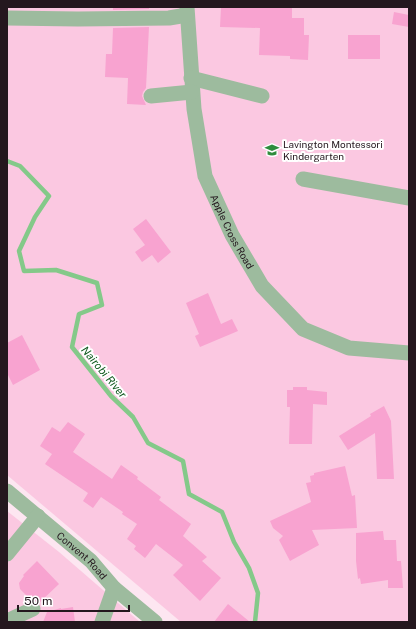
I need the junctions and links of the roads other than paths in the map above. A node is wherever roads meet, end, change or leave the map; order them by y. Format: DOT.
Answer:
graph roads {
  1 [pos="187,11"];
  2 [pos="7,18"];
  3 [pos="192,85"];
  4 [pos="151,96"];
  5 [pos="262,96"];
  6 [pos="303,178"];
  7 [pos="409,198"];
  8 [pos="409,353"];
  9 [pos="7,491"];
  10 [pos="38,516"];
  11 [pos="7,554"];
  12 [pos="114,588"];
  13 [pos="33,609"];
  14 [pos="9,620"];
  15 [pos="102,622"];
  16 [pos="155,622"];
  1 -- 2 [label="street"];
  1 -- 3 [label="street, Apple Cross Road"];
  3 -- 4 [label="street"];
  3 -- 5 [label="street"];
  3 -- 8 [label="street, Apple Cross Road"];
  6 -- 7 [label="street"];
  9 -- 10 [label="street, Convent Road"];
  10 -- 11 [label="street"];
  10 -- 12 [label="street, Convent Road"];
  12 -- 15 [label="street"];
  12 -- 16 [label="street, Convent Road"];
  13 -- 14 [label="street"];
}
